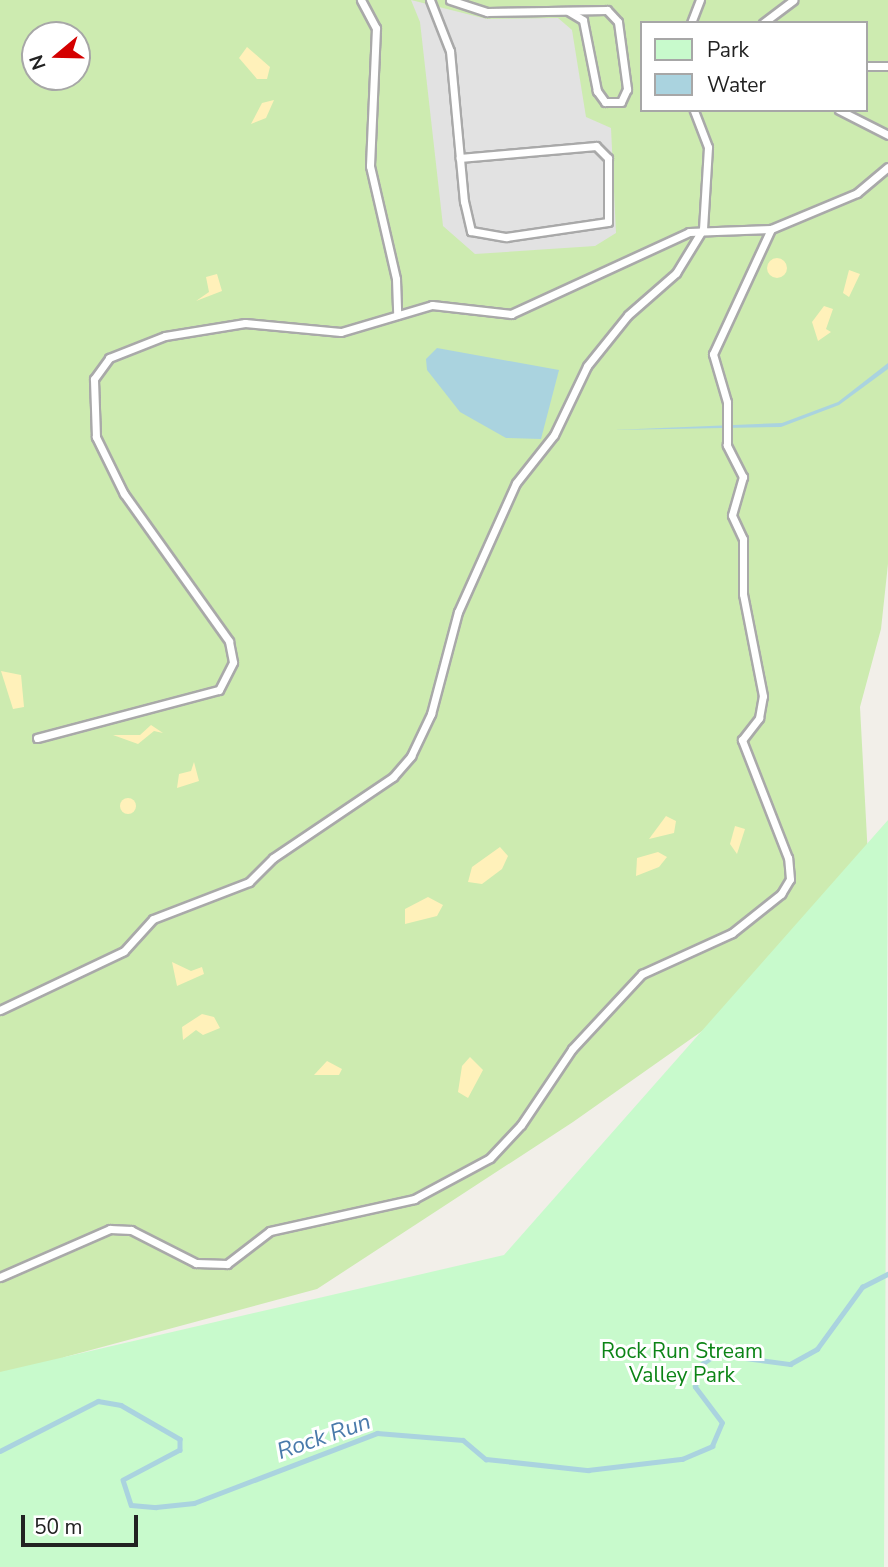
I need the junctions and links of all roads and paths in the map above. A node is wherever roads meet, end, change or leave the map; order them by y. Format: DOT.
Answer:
graph roads {
  1 [pos="361,0"];
  2 [pos="430,0"];
  3 [pos="450,0"];
  4 [pos="700,0"];
  5 [pos="793,0"];
  6 [pos="568,11"];
  7 [pos="692,21"];
  8 [pos="766,21"];
  9 [pos="867,66"];
  10 [pos="888,66"];
  11 [pos="695,112"];
  12 [pos="843,112"];
  13 [pos="888,135"];
  14 [pos="460,158"];
  15 [pos="888,167"];
  16 [pos="703,229"];
  17 [pos="771,229"];
  18 [pos="397,315"];
  19 [pos="37,738"];
  20 [pos="0,1010"];
  21 [pos="0,1277"];
  1 -- 18 [label="lane"];
  2 -- 14 [label="lane"];
  3 -- 6 [label="lane"];
  4 -- 7 [label="lane"];
  5 -- 8 [label="lane"];
  6 -- 6 [label="lane"];
  9 -- 10 [label="lane"];
  11 -- 16 [label="lane"];
  12 -- 13 [label="lane"];
  14 -- 14 [label="lane"];
  15 -- 17 [label="lane"];
  16 -- 17 [label="lane"];
  16 -- 18 [label="lane"];
  16 -- 20 [label="lane"];
  17 -- 21 [label="lane"];
  18 -- 19 [label="lane"];
}
